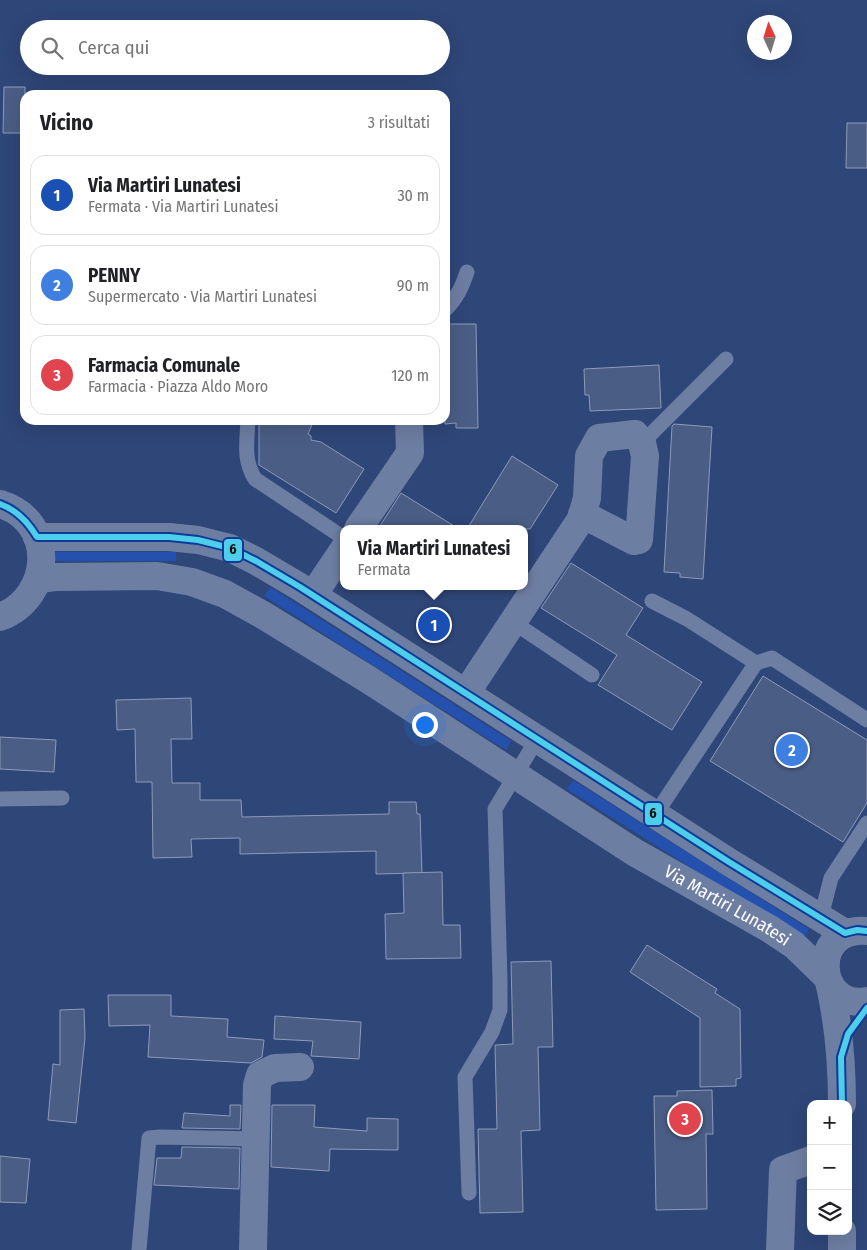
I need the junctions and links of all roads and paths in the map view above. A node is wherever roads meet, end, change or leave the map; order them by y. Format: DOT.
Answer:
graph roads {
  1 [pos="467,272"];
  2 [pos="450,305"];
  3 [pos="726,359"];
  4 [pos="248,425"];
  5 [pos="409,425"];
  6 [pos="642,443"];
  7 [pos="0,504"];
  8 [pos="582,514"];
  9 [pos="361,525"];
  10 [pos="340,535"];
  11 [pos="37,537"];
  12 [pos="246,556"];
  13 [pos="340,556"];
  14 [pos="39,579"];
  15 [pos="225,594"];
  16 [pos="313,595"];
  17 [pos="652,600"];
  18 [pos="0,617"];
  19 [pos="513,622"];
  20 [pos="756,664"];
  21 [pos="592,675"];
  22 [pos="466,693"];
  23 [pos="867,720"];
  24 [pos="537,739"];
  25 [pos="516,774"];
  26 [pos="62,798"];
  27 [pos="0,799"];
  28 [pos="656,815"];
  29 [pos="867,823"];
  30 [pos="821,918"];
  31 [pos="856,932"];
  32 [pos="828,980"];
  33 [pos="867,1001"];
  34 [pos="867,1008"];
  35 [pos="841,1057"];
  36 [pos="300,1067"];
  37 [pos="842,1100"];
  38 [pos="256,1139"];
  39 [pos="807,1161"];
  40 [pos="469,1193"];
  41 [pos="842,1235"];
  42 [pos="139,1250"];
  43 [pos="253,1250"];
  44 [pos="780,1250"];
  45 [pos="842,1250"];
  1 -- 2 [label="lane"];
  3 -- 6 [label="lane"];
  4 -- 10 [label="lane"];
  5 -- 9 [label="street"];
  6 -- 8 [label="street"];
  6 -- 8 [label="street"];
  7 -- 11 [label="street"];
  8 -- 19 [label="street"];
  11 -- 12 [label="street"];
  11 -- 14 [label="street"];
  12 -- 15 [label="street"];
  12 -- 16 [label="street"];
  13 -- 16 [label="street"];
  14 -- 15 [label="street, Via Martiri Lunatesi"];
  14 -- 18 [label="street"];
  15 -- 25 [label="street, Via Martiri Lunatesi"];
  16 -- 22 [label="street"];
  17 -- 20 [label="lane"];
  19 -- 21 [label="lane"];
  19 -- 22 [label="street"];
  20 -- 23 [label="lane"];
  20 -- 28 [label="lane"];
  22 -- 24 [label="street"];
  24 -- 25 [label="lane"];
  24 -- 28 [label="street"];
  25 -- 32 [label="street, Via Martiri Lunatesi"];
  25 -- 40 [label="lane"];
  26 -- 27 [label="lane"];
  28 -- 30 [label="street"];
  29 -- 30 [label="lane"];
  30 -- 31 [label="street"];
  31 -- 32 [label="street"];
  32 -- 33 [label="street, Via Martiri Lunatesi"];
  32 -- 35 [label="street"];
  34 -- 35 [label="street"];
  35 -- 37 [label="street"];
  36 -- 38 [label="street"];
  38 -- 42 [label="lane"];
  38 -- 43 [label="street"];
  39 -- 44 [label="street"];
  41 -- 45 [label="street"];
}
